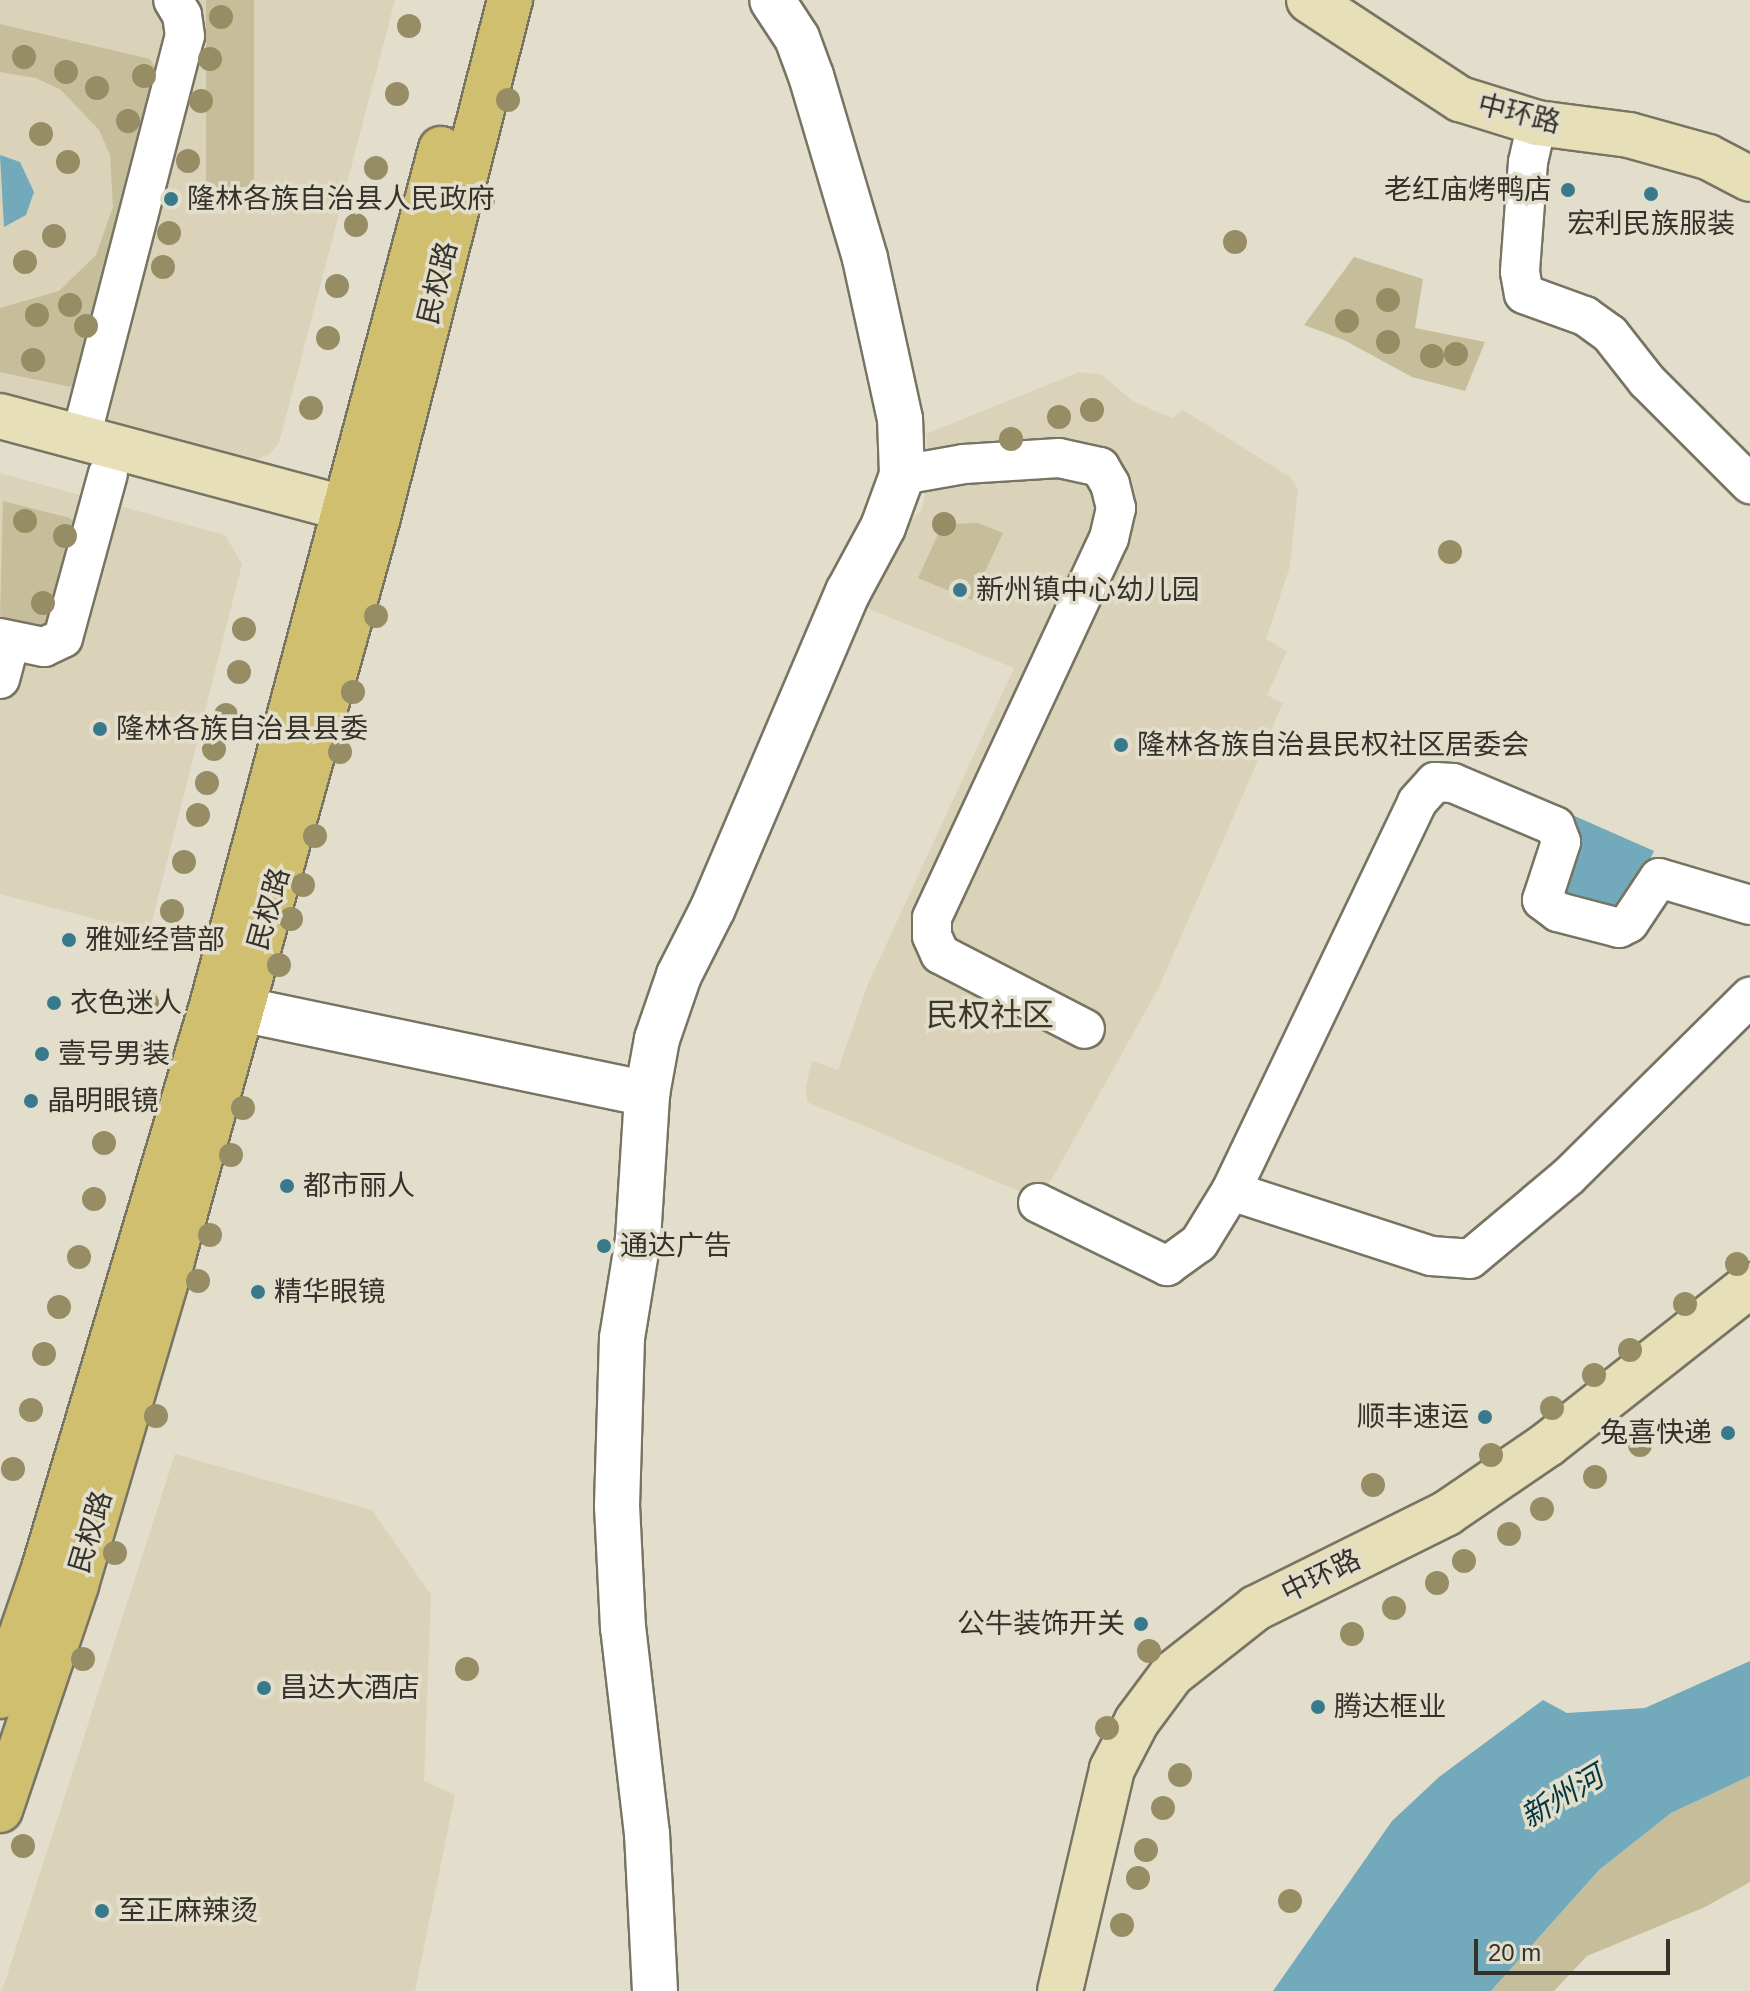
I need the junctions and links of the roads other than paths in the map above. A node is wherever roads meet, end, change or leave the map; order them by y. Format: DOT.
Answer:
graph roads {
  1 [pos="173,0"];
  2 [pos="482,0"];
  3 [pos="510,0"];
  4 [pos="772,0"];
  5 [pos="1309,0"];
  6 [pos="1345,0"];
  7 [pos="1537,123"];
  8 [pos="1750,155"];
  9 [pos="1750,179"];
  10 [pos="0,416"];
  11 [pos="81,437"];
  12 [pos="0,444"];
  13 [pos="108,474"];
  14 [pos="902,475"];
  15 [pos="1750,484"];
  16 [pos="357,527"];
  17 [pos="5,640"];
  18 [pos="0,679"];
  19 [pos="1750,905"];
  20 [pos="1750,997"];
  21 [pos="241,1009"];
  22 [pos="1085,1029"];
  23 [pos="647,1094"];
  24 [pos="1231,1191"];
  25 [pos="1038,1203"];
  26 [pos="1750,1285"];
  27 [pos="1750,1313"];
  28 [pos="0,1696"];
  29 [pos="0,1810"];
  30 [pos="655,1991"];
  31 [pos="1060,1991"];
  32 [pos="1074,1991"];
  1 -- 11 [label="lane"];
  2 -- 16 [label="main road, 民权路"];
  3 -- 16 [label="main road, 民权路"];
  4 -- 14 [label="street"];
  5 -- 7 [label="main road, 中环路"];
  6 -- 8 [label="main road, 中环路"];
  7 -- 9 [label="main road, 中环路"];
  7 -- 15 [label="lane"];
  10 -- 11 [label="main road"];
  11 -- 16 [label="main road"];
  12 -- 13 [label="main road"];
  13 -- 16 [label="main road"];
  13 -- 17 [label="lane"];
  14 -- 22 [label="lane"];
  14 -- 23 [label="street"];
  16 -- 21 [label="main road, 民权路"];
  16 -- 28 [label="main road, 民权路"];
  17 -- 18 [label="lane"];
  19 -- 24 [label="lane"];
  20 -- 24 [label="lane"];
  21 -- 23 [label="street"];
  21 -- 29 [label="main road, 民权路"];
  23 -- 30 [label="street"];
  24 -- 25 [label="lane"];
  26 -- 31 [label="main road, 中环路"];
  27 -- 32 [label="main road, 中环路"];
}
